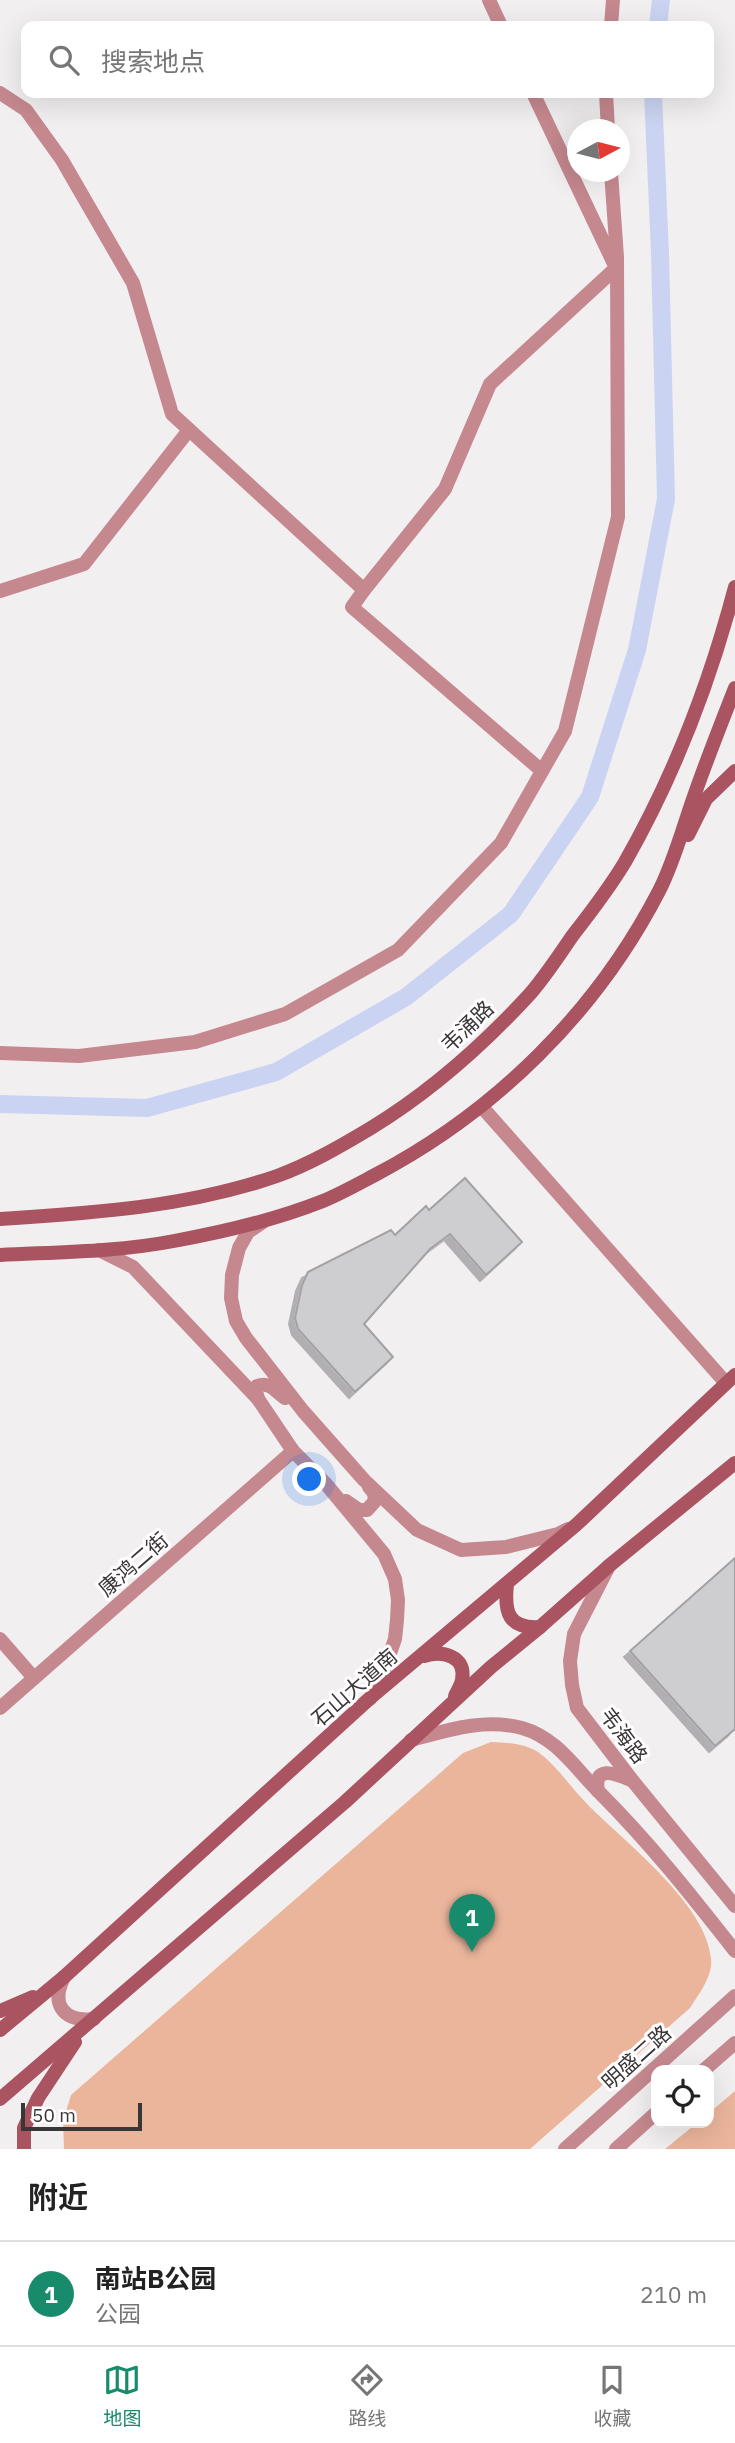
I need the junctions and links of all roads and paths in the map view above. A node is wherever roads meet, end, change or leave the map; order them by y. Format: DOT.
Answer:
graph roads {
  1 [pos="489,0"];
  2 [pos="613,0"];
  3 [pos="499,21"];
  4 [pos="611,21"];
  5 [pos="0,93"];
  6 [pos="535,98"];
  7 [pos="606,98"];
  8 [pos="607,119"];
  9 [pos="612,182"];
  10 [pos="616,268"];
  11 [pos="189,430"];
  12 [pos="735,587"];
  13 [pos="364,590"];
  14 [pos="0,591"];
  15 [pos="735,688"];
  16 [pos="676,759"];
  17 [pos="542,771"];
  18 [pos="735,771"];
  19 [pos="702,772"];
  20 [pos="660,889"];
  21 [pos="0,1053"];
  22 [pos="482,1107"];
  23 [pos="0,1219"];
  24 [pos="266,1220"];
  25 [pos="99,1250"];
  26 [pos="0,1255"];
  27 [pos="730,1379"];
  28 [pos="258,1399"];
  29 [pos="303,1410"];
  30 [pos="293,1451"];
  31 [pos="735,1463"];
  32 [pos="364,1480"];
  33 [pos="326,1484"];
  34 [pos="576,1525"];
  35 [pos="610,1565"];
  36 [pos="508,1584"];
  37 [pos="540,1627"];
  38 [pos="0,1639"];
  39 [pos="420,1658"];
  40 [pos="34,1678"];
  41 [pos="369,1699"];
  42 [pos="454,1701"];
  43 [pos="0,1708"];
  44 [pos="411,1740"];
  45 [pos="632,1780"];
  46 [pos="598,1791"];
  47 [pos="735,1906"];
  48 [pos="735,1951"];
  49 [pos="64,1977"];
  50 [pos="50,1989"];
  51 [pos="735,1996"];
  52 [pos="0,2011"];
  53 [pos="89,2023"];
  54 [pos="0,2029"];
  55 [pos="735,2043"];
  56 [pos="710,2065"];
  57 [pos="0,2099"];
  58 [pos="651,2118"];
  59 [pos="24,2149"];
  60 [pos="565,2149"];
  61 [pos="616,2149"];
  1 -- 3 [label="street"];
  2 -- 4 [label="street"];
  5 -- 11 [label="street"];
  6 -- 10 [label="street"];
  7 -- 8 [label="street"];
  9 -- 10 [label="street"];
  10 -- 13 [label="street"];
  10 -- 17 [label="street"];
  11 -- 13 [label="street"];
  11 -- 14 [label="street"];
  12 -- 16 [label="main road, 韦涌路"];
  13 -- 17 [label="street"];
  15 -- 19 [label="main road"];
  16 -- 19 [label="main road"];
  16 -- 23 [label="main road, 韦涌路"];
  17 -- 21 [label="street"];
  18 -- 20 [label="main road"];
  19 -- 20 [label="main road"];
  20 -- 22 [label="main road"];
  22 -- 24 [label="main road"];
  22 -- 27 [label="street"];
  24 -- 25 [label="main road"];
  24 -- 29 [label="street"];
  25 -- 26 [label="main road"];
  25 -- 28 [label="street"];
  27 -- 34 [label="main road, 石山大道南"];
  28 -- 29 [label="street"];
  28 -- 30 [label="street"];
  29 -- 32 [label="street"];
  30 -- 33 [label="street"];
  30 -- 40 [label="street, 康鸿二街"];
  31 -- 35 [label="main road"];
  32 -- 33 [label="street"];
  32 -- 34 [label="street"];
  33 -- 41 [label="street"];
  34 -- 36 [label="main road, 石山大道南"];
  35 -- 37 [label="main road"];
  35 -- 45 [label="street, 韦海路"];
  36 -- 37 [label="main road"];
  36 -- 39 [label="main road, 石山大道南"];
  37 -- 42 [label="main road"];
  38 -- 40 [label="street"];
  39 -- 41 [label="main road, 石山大道南"];
  39 -- 42 [label="main road"];
  40 -- 43 [label="street, 康鸿二街"];
  41 -- 49 [label="main road, 石山大道南"];
  42 -- 44 [label="main road"];
  44 -- 46 [label="street"];
  44 -- 53 [label="main road"];
  45 -- 46 [label="street"];
  45 -- 47 [label="street, 韦海路"];
  46 -- 48 [label="street"];
  49 -- 50 [label="main road, 石山大道南"];
  49 -- 53 [label="street"];
  50 -- 52 [label="main road"];
  50 -- 54 [label="main road, 石山大道南"];
  51 -- 60 [label="street, 明盛二路"];
  53 -- 57 [label="main road"];
  53 -- 59 [label="main road"];
  55 -- 56 [label="street"];
  58 -- 61 [label="street"];
}
